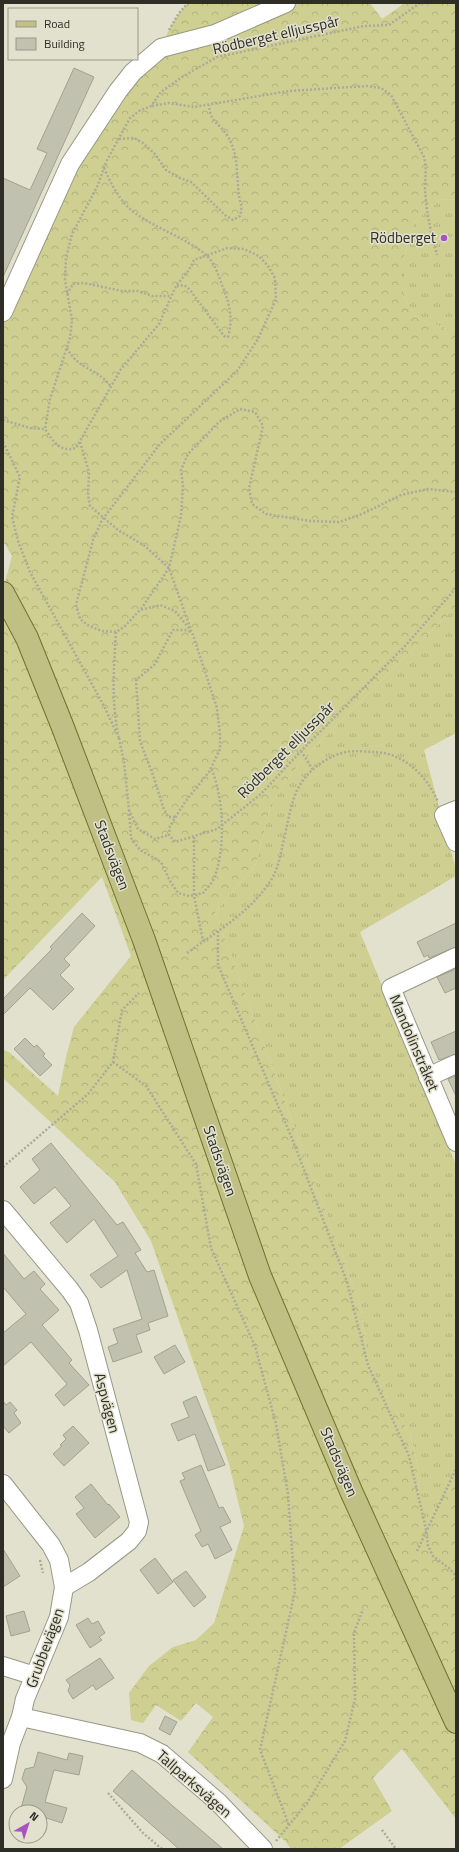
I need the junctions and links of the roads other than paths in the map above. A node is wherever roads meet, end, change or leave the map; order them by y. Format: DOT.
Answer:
graph roads {
  1 [pos="286,3"];
  2 [pos="3,312"];
  3 [pos="3,593"];
  4 [pos="450,813"];
  5 [pos="456,842"];
  6 [pos="456,957"];
  7 [pos="456,1064"];
  8 [pos="428,1076"];
  9 [pos="456,1142"];
  10 [pos="3,1210"];
  11 [pos="3,1484"];
  12 [pos="64,1587"];
  13 [pos="3,1666"];
  14 [pos="35,1676"];
  15 [pos="21,1718"];
  16 [pos="456,1722"];
  17 [pos="3,1779"];
  18 [pos="268,1847"];
  1 -- 2 [label="street"];
  3 -- 16 [label="main road, Stadsvägen"];
  4 -- 5 [label="street"];
  6 -- 8 [label="street, Mandolinstråket"];
  7 -- 8 [label="street"];
  8 -- 9 [label="street, Mandolinstråket"];
  10 -- 12 [label="street, Aspvägen"];
  11 -- 12 [label="street, Grubbevägen"];
  12 -- 14 [label="street, Grubbevägen"];
  13 -- 14 [label="street"];
  14 -- 15 [label="street, Grubbevägen"];
  15 -- 17 [label="street, Grubbevägen"];
  15 -- 18 [label="street, Tallparksvägen"];
}
